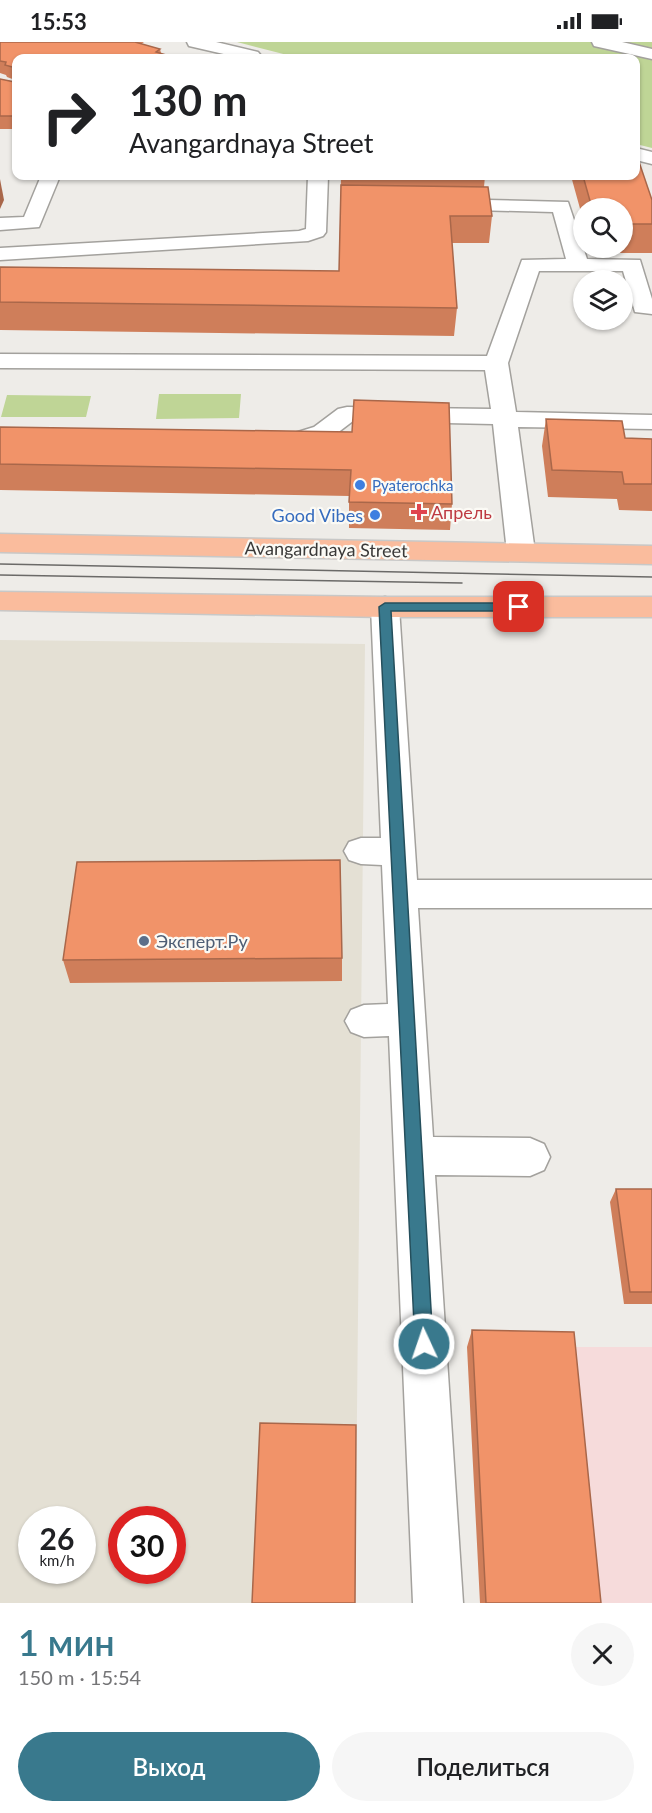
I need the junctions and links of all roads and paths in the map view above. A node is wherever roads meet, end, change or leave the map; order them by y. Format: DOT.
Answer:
graph roads {
  1 [pos="195,42"];
  2 [pos="600,42"];
  3 [pos="244,54"];
  4 [pos="652,54"];
  5 [pos="48,180"];
  6 [pos="318,180"];
  7 [pos="317,204"];
  8 [pos="341,204"];
  9 [pos="424,205"];
  10 [pos="0,224"];
  11 [pos="0,254"];
  12 [pos="578,265"];
  13 [pos="652,307"];
  14 [pos="0,361"];
  15 [pos="496,363"];
  16 [pos="505,419"];
  17 [pos="652,422"];
  18 [pos="263,444"];
  19 [pos="0,543"];
  20 [pos="520,552"];
  21 [pos="652,555"];
  22 [pos="0,601"];
  23 [pos="385,607"];
  24 [pos="652,607"];
  25 [pos="361,851"];
  26 [pos="399,852"];
  27 [pos="401,894"];
  28 [pos="652,894"];
  29 [pos="407,1019"];
  30 [pos="364,1022"];
  31 [pos="414,1156"];
  32 [pos="530,1157"];
  33 [pos="438,1603"];
  1 -- 3 [label="street"];
  2 -- 4 [label="street"];
  5 -- 10 [label="street"];
  6 -- 7 [label="street"];
  7 -- 8 [label="street"];
  7 -- 11 [label="street"];
  9 -- 12 [label="street"];
  12 -- 13 [label="street"];
  12 -- 15 [label="street"];
  14 -- 15 [label="street"];
  15 -- 16 [label="street"];
  16 -- 17 [label="street"];
  16 -- 18 [label="street"];
  16 -- 20 [label="street"];
  19 -- 20 [label="main road, Avangardnaya Street"];
  20 -- 21 [label="main road, Avangardnaya Street"];
  22 -- 23 [label="main road"];
  23 -- 24 [label="main road"];
  23 -- 26 [label="street"];
  25 -- 26 [label="street"];
  26 -- 27 [label="street"];
  27 -- 28 [label="street"];
  27 -- 29 [label="street"];
  29 -- 30 [label="street"];
  29 -- 31 [label="street"];
  31 -- 32 [label="street"];
  31 -- 33 [label="street"];
}
